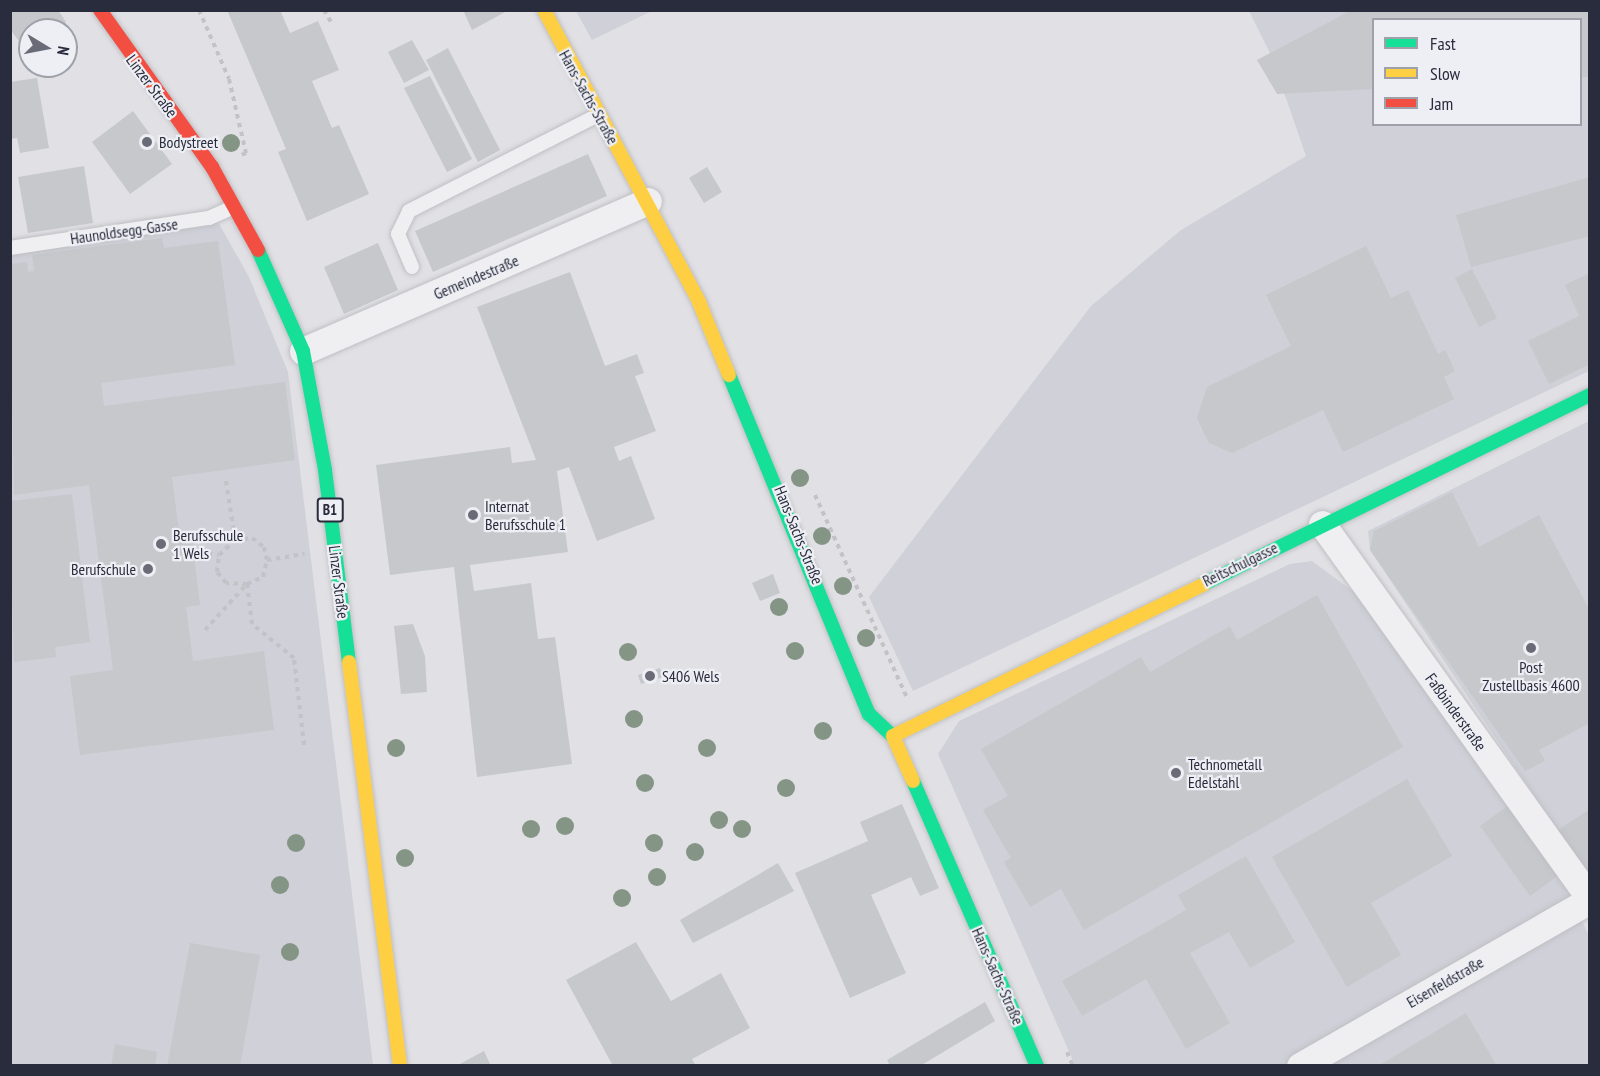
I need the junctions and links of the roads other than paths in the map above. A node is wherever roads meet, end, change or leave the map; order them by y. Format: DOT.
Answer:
graph roads {
  1 [pos="100,10"];
  2 [pos="544,10"];
  3 [pos="598,115"];
  4 [pos="648,201"];
  5 [pos="234,207"];
  6 [pos="10,248"];
  7 [pos="412,267"];
  8 [pos="303,351"];
  9 [pos="1590,395"];
  10 [pos="1322,524"];
  11 [pos="893,736"];
  12 [pos="1590,899"];
  13 [pos="400,1065"];
  14 [pos="1037,1065"];
  15 [pos="1300,1065"];
  1 -- 5 [label="main road, Linzer Straße / B1"];
  2 -- 3 [label="main road, Hans-Sachs-Straße"];
  3 -- 4 [label="main road, Hans-Sachs-Straße"];
  3 -- 7 [label="lane"];
  4 -- 8 [label="street, Gemeindestraße"];
  4 -- 11 [label="main road, Hans-Sachs-Straße"];
  5 -- 6 [label="lane, Haunoldsegg-Gasse"];
  5 -- 8 [label="main road, Linzer Straße / B1"];
  8 -- 13 [label="main road, Linzer Straße / B1"];
  9 -- 10 [label="main road, Reitschulgasse"];
  10 -- 11 [label="main road, Reitschulgasse"];
  10 -- 12 [label="street, Faßbinderstraße"];
  11 -- 14 [label="main road, Hans-Sachs-Straße"];
  12 -- 15 [label="street, Eisenfeldstraße"];
}
